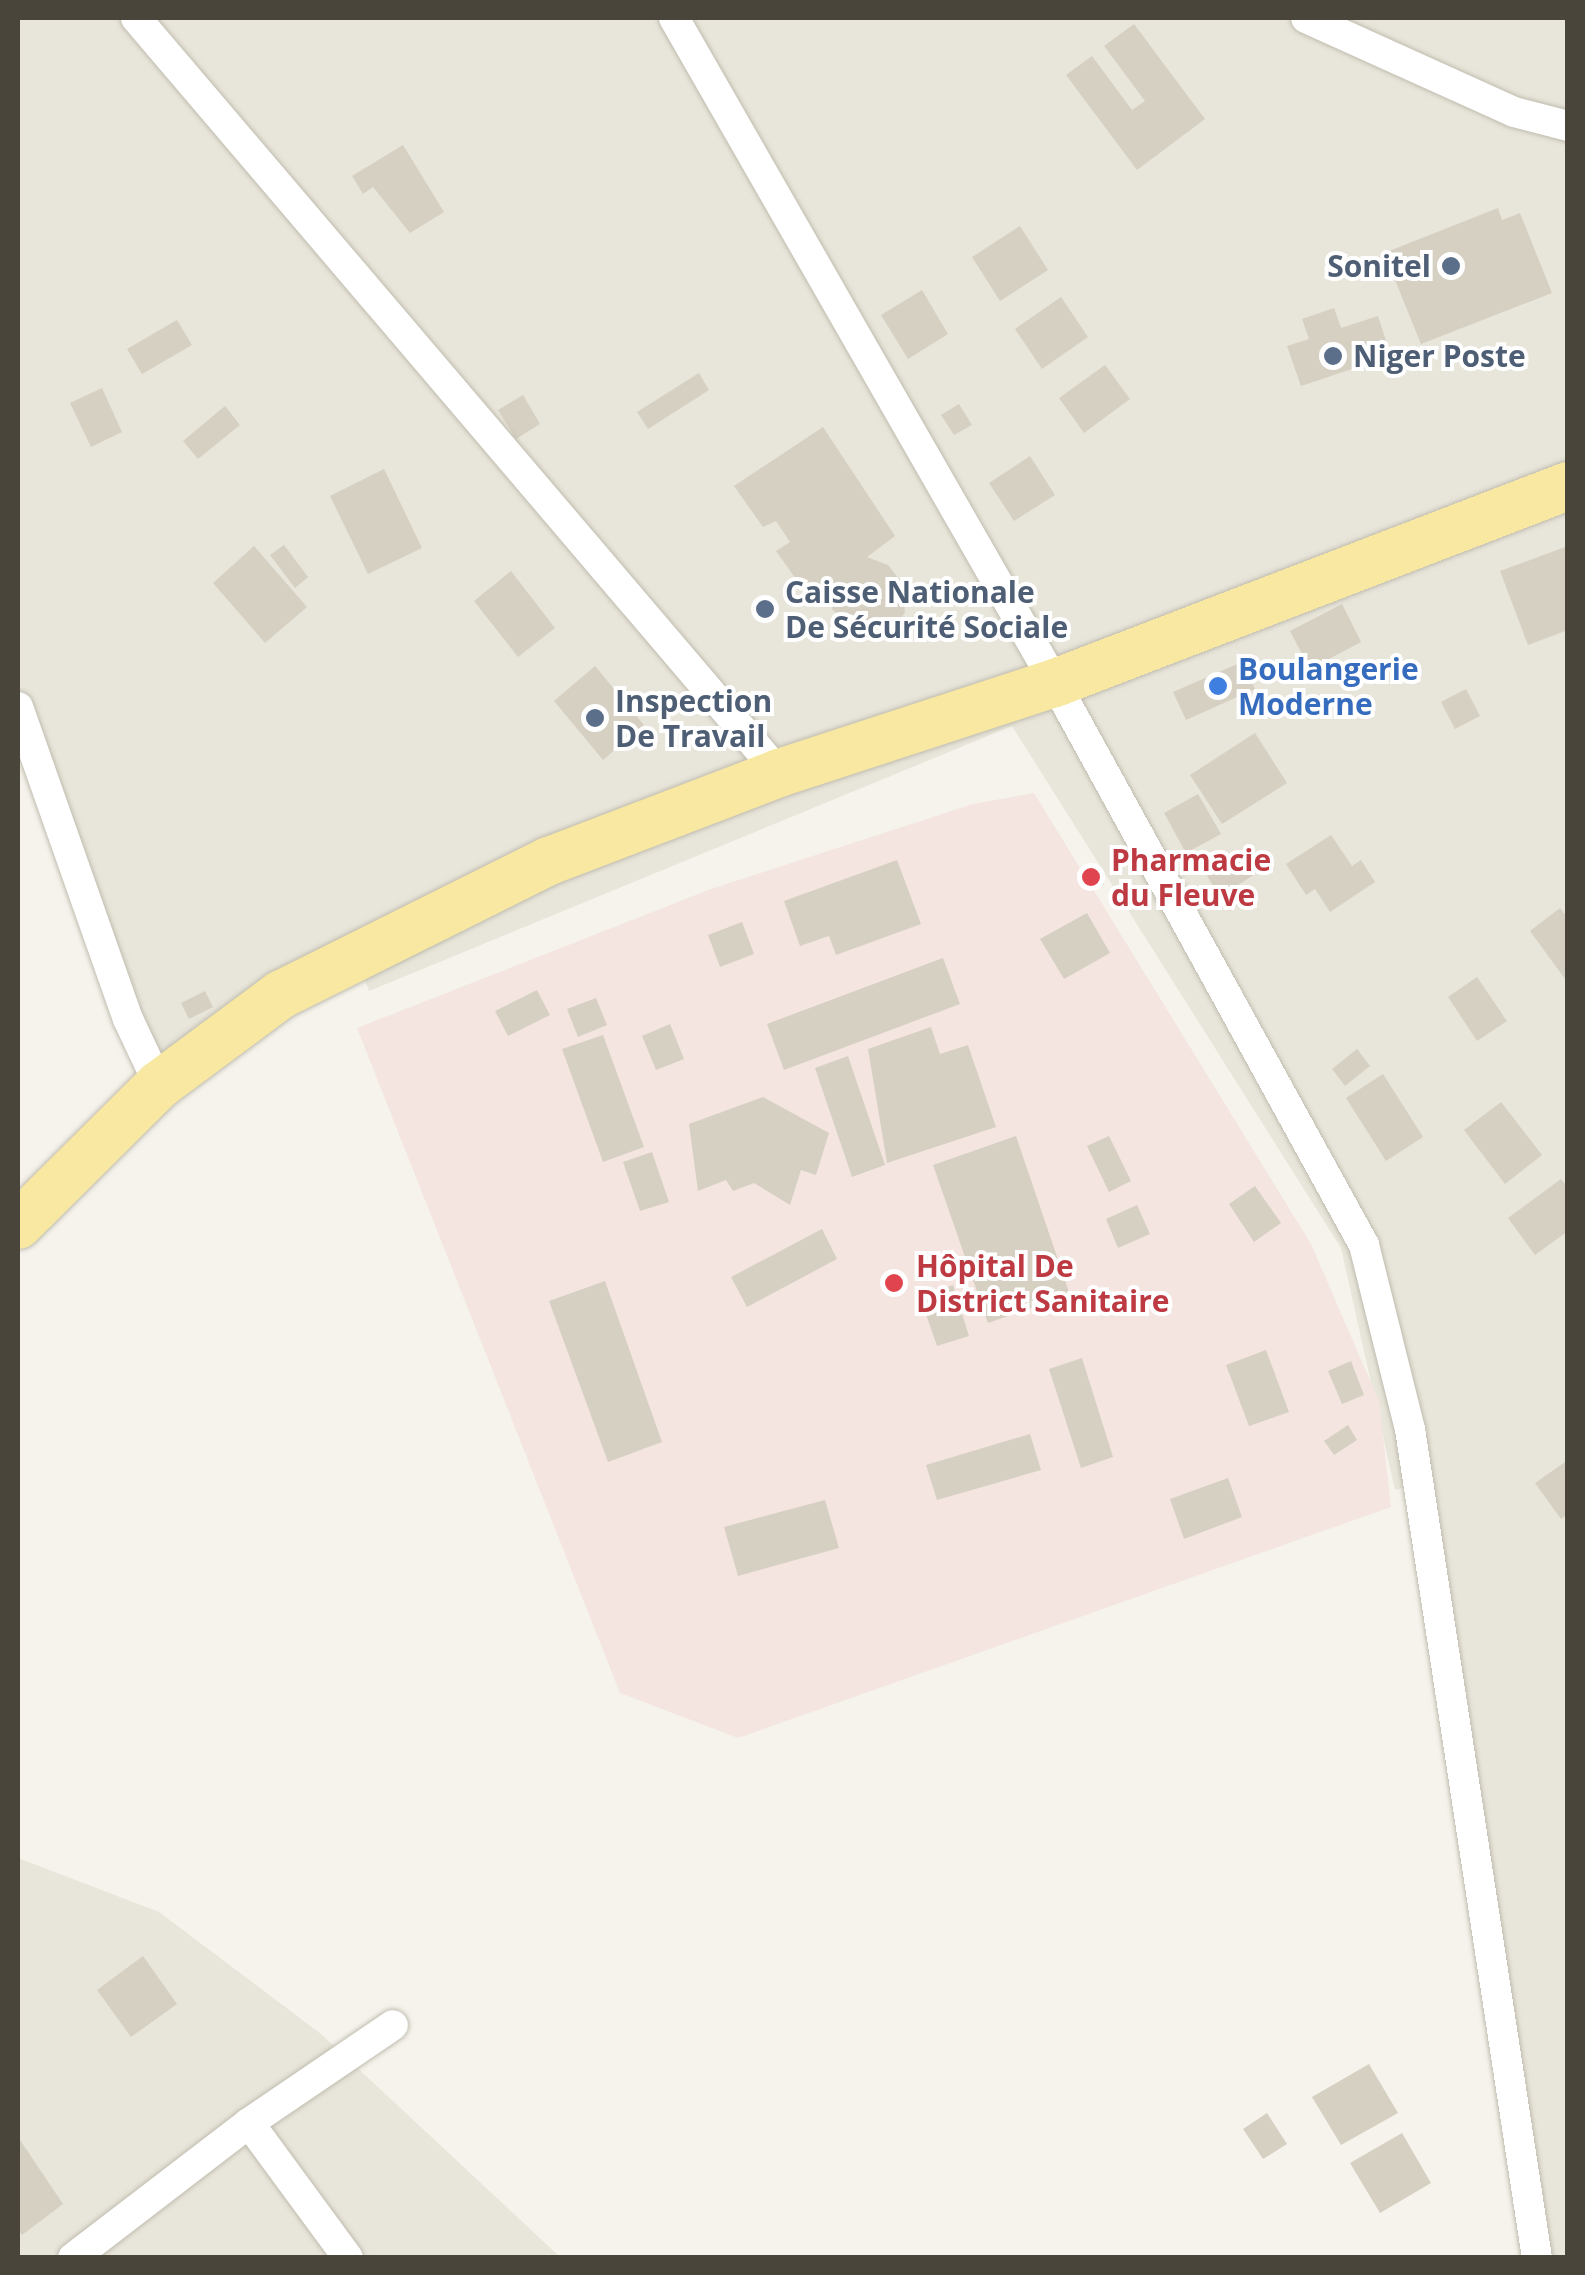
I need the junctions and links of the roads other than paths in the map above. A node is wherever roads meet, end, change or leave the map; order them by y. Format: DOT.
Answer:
graph roads {
  1 [pos="136,18"];
  2 [pos="674,18"];
  3 [pos="1306,18"];
  4 [pos="1568,126"];
  5 [pos="1568,486"];
  6 [pos="1056,683"];
  7 [pos="18,707"];
  8 [pos="779,773"];
  9 [pos="159,1086"];
  10 [pos="18,1225"];
  11 [pos="393,2025"];
  12 [pos="250,2123"];
  13 [pos="73,2258"];
  14 [pos="348,2258"];
  15 [pos="1536,2258"];
  1 -- 8 [label="street"];
  2 -- 6 [label="street"];
  3 -- 4 [label="street"];
  5 -- 6 [label="main road"];
  6 -- 8 [label="main road"];
  6 -- 15 [label="street"];
  7 -- 9 [label="street"];
  8 -- 9 [label="main road"];
  9 -- 10 [label="main road"];
  11 -- 12 [label="street"];
  12 -- 13 [label="street"];
  12 -- 14 [label="street"];
}
